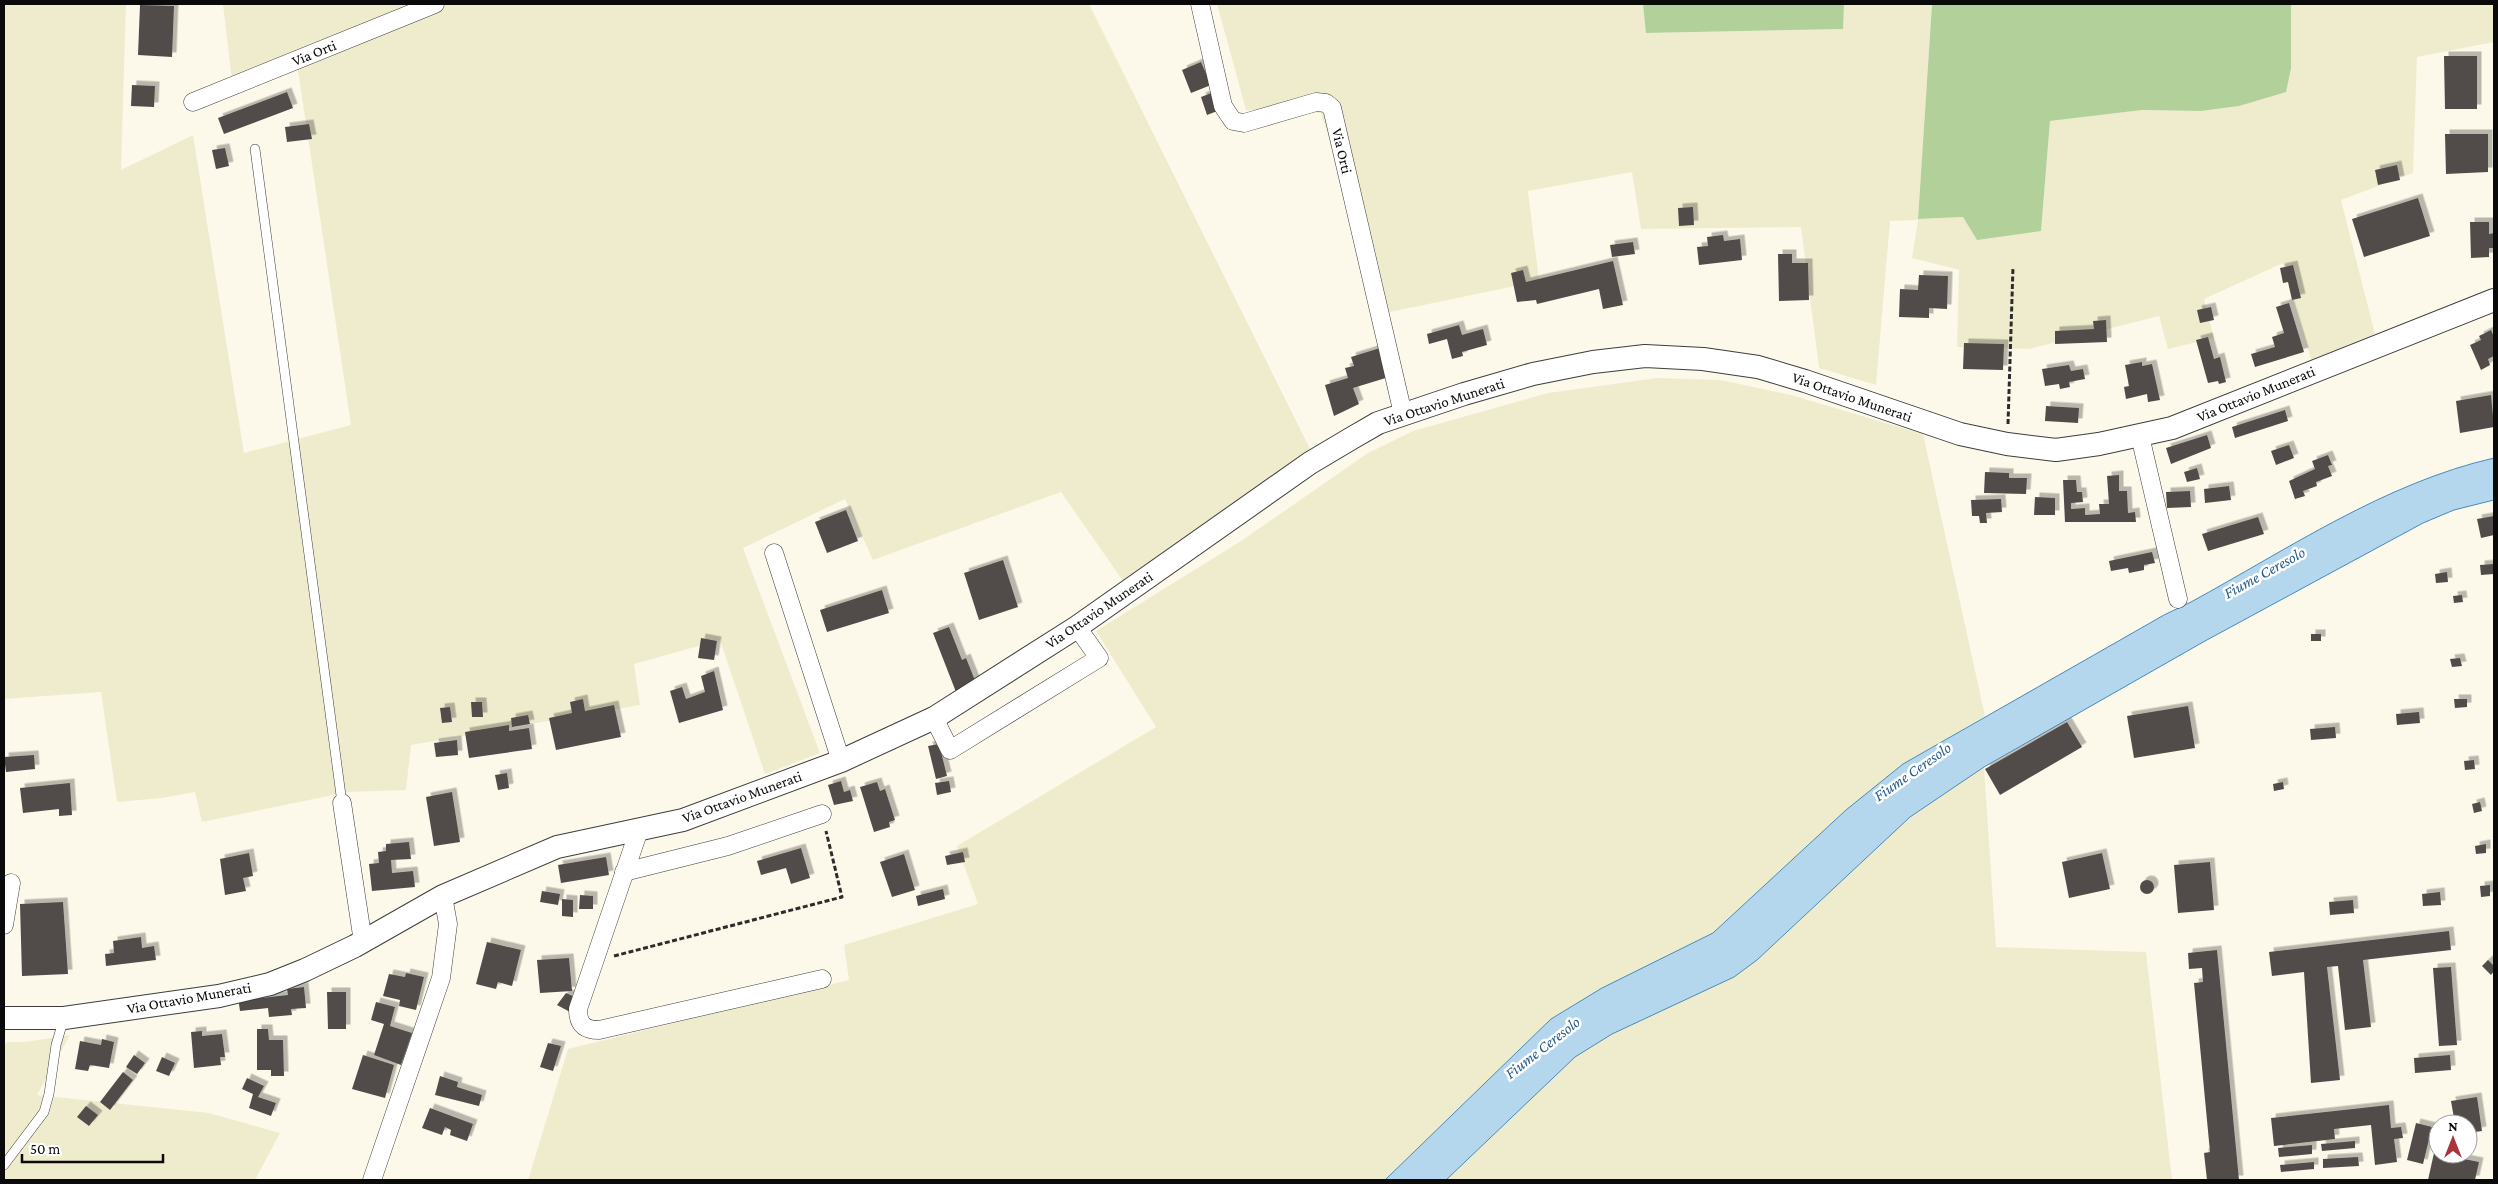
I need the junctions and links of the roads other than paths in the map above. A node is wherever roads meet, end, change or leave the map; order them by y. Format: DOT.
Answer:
graph roads {
  1 [pos="435,4"];
  2 [pos="1200,4"];
  3 [pos="193,102"];
  4 [pos="255,148"];
  5 [pos="2494,300"];
  6 [pos="1403,414"];
  7 [pos="2140,436"];
  8 [pos="774,553"];
  9 [pos="2178,599"];
  10 [pos="1077,627"];
  11 [pos="934,718"];
  12 [pos="841,761"];
  13 [pos="342,803"];
  14 [pos="822,814"];
  15 [pos="639,830"];
  16 [pos="624,872"];
  17 [pos="11,883"];
  18 [pos="443,896"];
  19 [pos="4,925"];
  20 [pos="363,942"];
  21 [pos="822,979"];
  22 [pos="4,1018"];
  23 [pos="64,1018"];
  24 [pos="4,1165"];
  25 [pos="372,1180"];
  1 -- 3 [label="street, Via Orti"];
  2 -- 6 [label="street, Via Orti"];
  4 -- 13 [label="lane"];
  5 -- 7 [label="street, Via Ottavio Munerati"];
  6 -- 7 [label="street, Via Ottavio Munerati"];
  6 -- 10 [label="street, Via Ottavio Munerati"];
  7 -- 9 [label="street"];
  8 -- 12 [label="street"];
  10 -- 11 [label="street, Via Ottavio Munerati"];
  10 -- 11 [label="street"];
  11 -- 12 [label="street, Via Ottavio Munerati"];
  12 -- 15 [label="street, Via Ottavio Munerati"];
  13 -- 20 [label="street"];
  14 -- 16 [label="street"];
  15 -- 16 [label="street"];
  15 -- 18 [label="street, Via Ottavio Munerati"];
  16 -- 21 [label="street"];
  17 -- 19 [label="street"];
  18 -- 20 [label="street, Via Ottavio Munerati"];
  18 -- 25 [label="street"];
  20 -- 23 [label="street, Via Ottavio Munerati"];
  22 -- 23 [label="street, Via Ottavio Munerati"];
  23 -- 24 [label="lane"];
}
